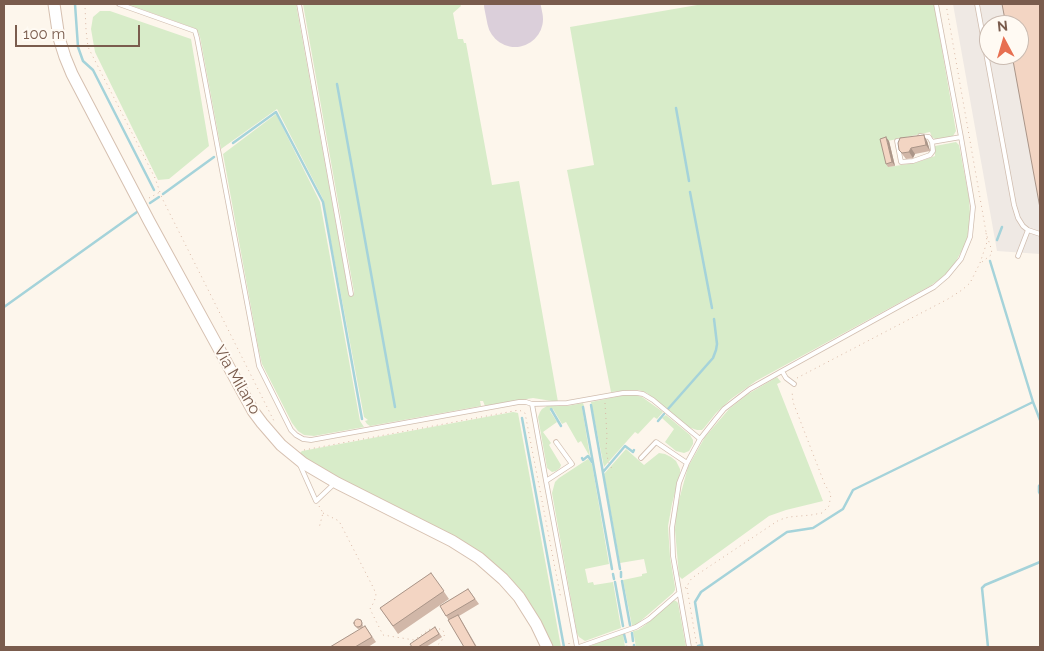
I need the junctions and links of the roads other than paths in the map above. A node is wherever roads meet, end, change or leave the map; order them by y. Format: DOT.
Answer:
graph roads {
  1 [pos="54,4"];
  2 [pos="119,4"];
  3 [pos="299,4"];
  4 [pos="936,4"];
  5 [pos="977,4"];
  6 [pos="961,137"];
  7 [pos="912,138"];
  8 [pos="905,140"];
  9 [pos="932,142"];
  10 [pos="1028,230"];
  11 [pos="1040,234"];
  12 [pos="1018,256"];
  13 [pos="351,294"];
  14 [pos="782,371"];
  15 [pos="794,384"];
  16 [pos="532,404"];
  17 [pos="700,439"];
  18 [pos="556,442"];
  19 [pos="300,454"];
  20 [pos="641,458"];
  21 [pos="687,463"];
  22 [pos="546,481"];
  23 [pos="336,482"];
  24 [pos="679,593"];
  25 [pos="546,647"];
  26 [pos="578,647"];
  27 [pos="689,647"];
  1 -- 19 [label="street, Via Milano"];
  2 -- 16 [label="lane"];
  3 -- 13 [label="lane"];
  4 -- 6 [label="lane"];
  5 -- 10 [label="lane"];
  6 -- 9 [label="lane"];
  6 -- 14 [label="lane"];
  7 -- 9 [label="lane"];
  8 -- 9 [label="lane"];
  10 -- 11 [label="lane"];
  10 -- 12 [label="lane"];
  14 -- 15 [label="lane"];
  14 -- 17 [label="lane"];
  16 -- 17 [label="lane"];
  16 -- 22 [label="lane"];
  17 -- 21 [label="lane"];
  18 -- 22 [label="lane"];
  19 -- 23 [label="street, Via Milano"];
  19 -- 23 [label="lane"];
  20 -- 21 [label="lane"];
  21 -- 24 [label="lane"];
  22 -- 26 [label="lane"];
  23 -- 25 [label="street, Via Milano"];
  24 -- 26 [label="lane"];
  24 -- 27 [label="lane"];
}
